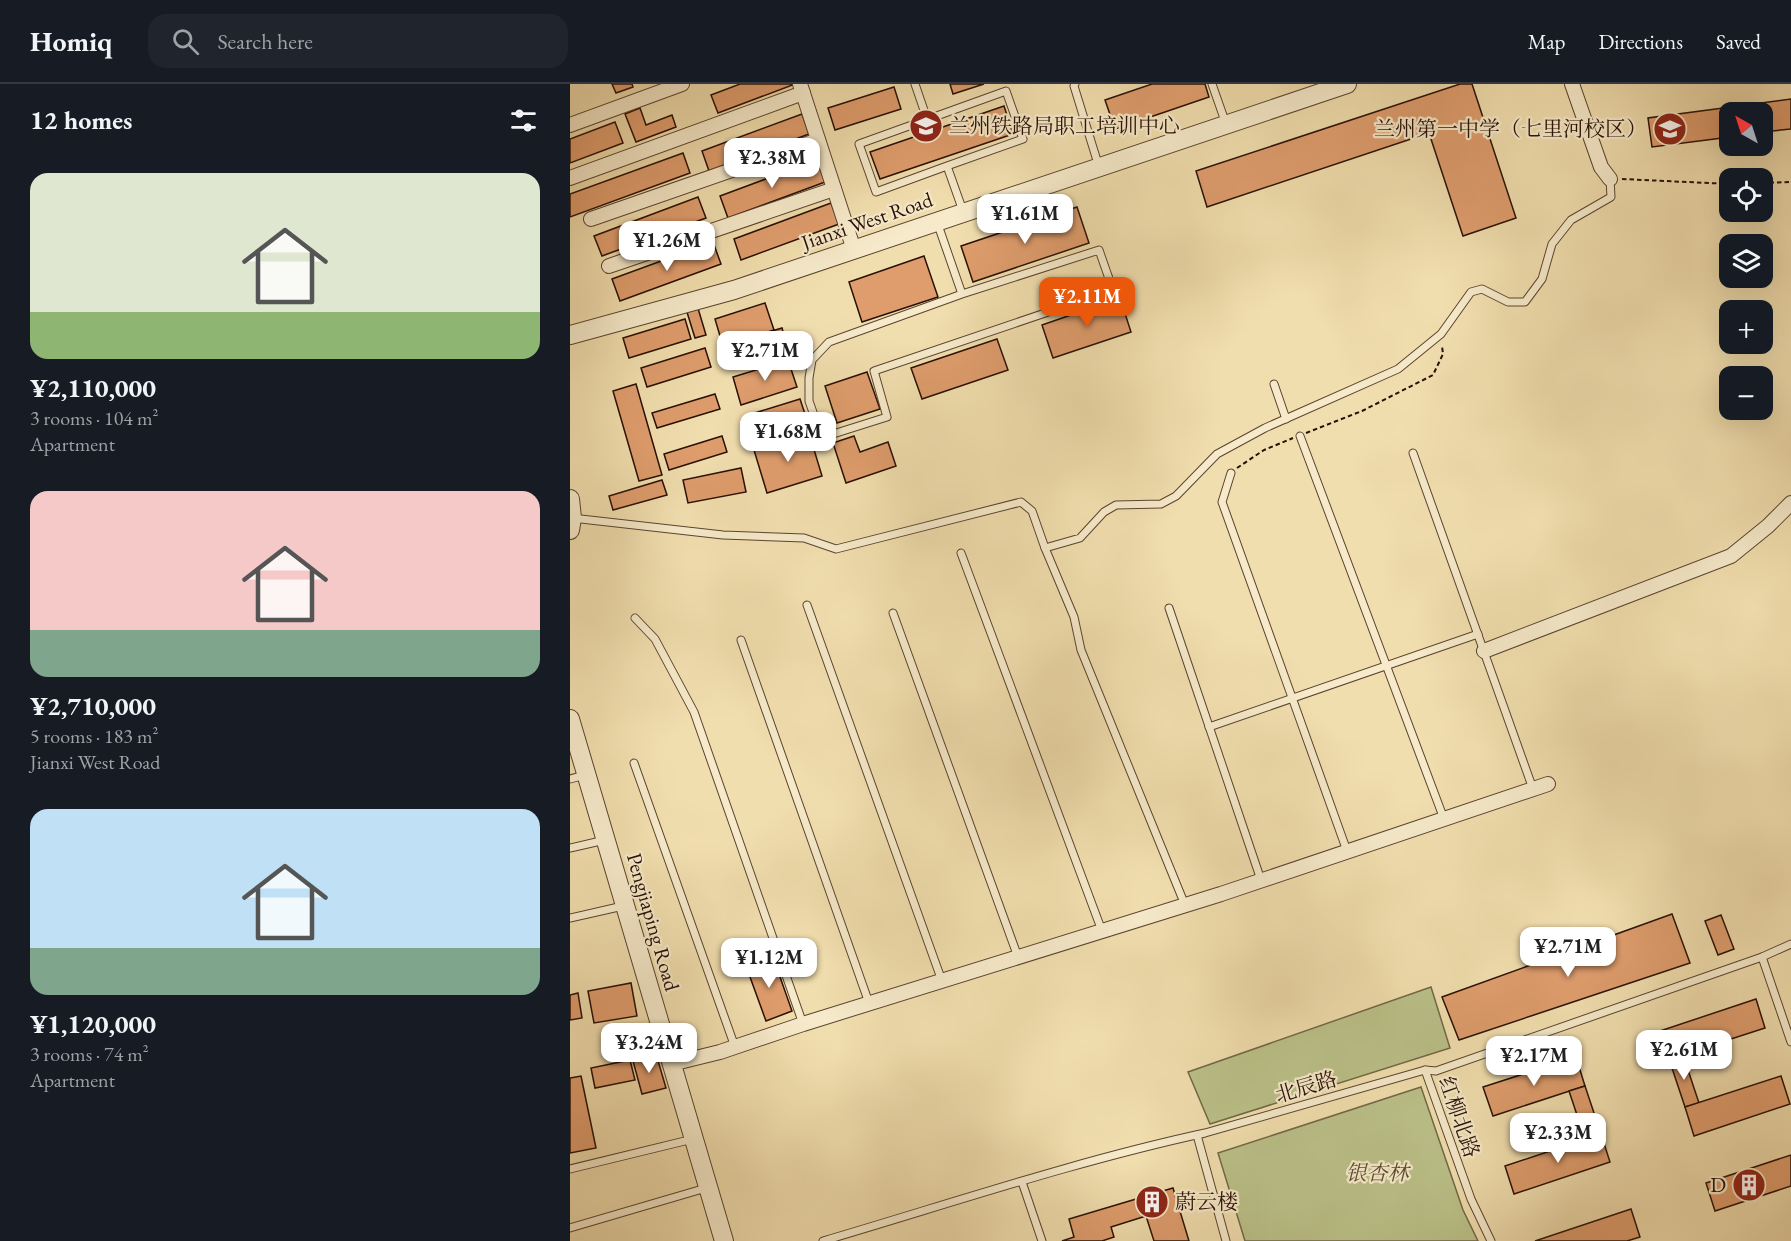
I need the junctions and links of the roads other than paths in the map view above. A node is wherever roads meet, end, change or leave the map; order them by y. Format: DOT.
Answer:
graph roads {
  1 [pos="682,84"];
  2 [pos="915,84"];
  3 [pos="1076,84"];
  4 [pos="1212,84"];
  5 [pos="1347,84"];
  6 [pos="1572,84"];
  7 [pos="801,89"];
  8 [pos="927,119"];
  9 [pos="570,125"];
  10 [pos="1226,125"];
  11 [pos="818,140"];
  12 [pos="947,166"];
  13 [pos="1100,167"];
  14 [pos="570,178"];
  15 [pos="1610,179"];
  16 [pos="834,189"];
  17 [pos="963,213"];
  18 [pos="591,219"];
  19 [pos="937,222"];
  20 [pos="854,250"];
  21 [pos="609,266"];
  22 [pos="962,294"];
  23 [pos="570,335"];
  24 [pos="1274,384"];
  25 [pos="1286,419"];
  26 [pos="1300,436"];
  27 [pos="1413,453"];
  28 [pos="1231,473"];
  29 [pos="570,499"];
  30 [pos="1791,503"];
  31 [pos="571,524"];
  32 [pos="1045,548"];
  33 [pos="961,553"];
  34 [pos="807,605"];
  35 [pos="1169,608"];
  36 [pos="893,613"];
  37 [pos="635,618"];
  38 [pos="1478,634"];
  39 [pos="741,640"];
  40 [pos="1484,651"];
  41 [pos="1386,666"];
  42 [pos="1293,698"];
  43 [pos="570,721"];
  44 [pos="1209,727"];
  45 [pos="634,763"];
  46 [pos="578,777"];
  47 [pos="1548,784"];
  48 [pos="1533,789"];
  49 [pos="1444,819"];
  50 [pos="605,840"];
  51 [pos="570,848"];
  52 [pos="1347,851"];
  53 [pos="1261,880"];
  54 [pos="1185,905"];
  55 [pos="624,906"];
  56 [pos="570,918"];
  57 [pos="1102,931"];
  58 [pos="1791,944"];
  59 [pos="1018,957"];
  60 [pos="1762,957"];
  61 [pos="942,981"];
  62 [pos="869,1003"];
  63 [pos="803,1024"];
  64 [pos="1791,1042"];
  65 [pos="735,1047"];
  66 [pos="671,1065"];
  67 [pos="1425,1070"];
  68 [pos="1197,1135"];
  69 [pos="693,1139"];
  70 [pos="570,1169"];
  71 [pos="1022,1182"];
  72 [pos="708,1188"];
  73 [pos="570,1228"];
  74 [pos="724,1241"];
  75 [pos="823,1241"];
  76 [pos="1042,1241"];
  77 [pos="1226,1241"];
  78 [pos="1491,1241"];
  1 -- 9 [label="street"];
  2 -- 8 [label="lane"];
  3 -- 13 [label="lane"];
  4 -- 10 [label="lane"];
  5 -- 10 [label="street, Jianxi West Road"];
  6 -- 15 [label="street"];
  7 -- 11 [label="street"];
  7 -- 14 [label="street"];
  8 -- 12 [label="lane"];
  8 -- 12 [label="lane"];
  10 -- 13 [label="street, Jianxi West Road"];
  11 -- 16 [label="street"];
  11 -- 18 [label="street"];
  12 -- 17 [label="lane"];
  13 -- 17 [label="street, Jianxi West Road"];
  15 -- 25 [label="lane"];
  16 -- 20 [label="street"];
  16 -- 21 [label="street"];
  17 -- 19 [label="street, Jianxi West Road"];
  19 -- 20 [label="street, Jianxi West Road"];
  19 -- 22 [label="lane"];
  20 -- 23 [label="street, Jianxi West Road"];
  22 -- 22 [label="lane"];
  24 -- 25 [label="lane"];
  25 -- 32 [label="lane"];
  26 -- 41 [label="lane"];
  27 -- 38 [label="lane"];
  28 -- 42 [label="lane"];
  29 -- 31 [label="street"];
  30 -- 40 [label="street"];
  31 -- 32 [label="lane"];
  32 -- 54 [label="lane"];
  33 -- 57 [label="lane"];
  34 -- 61 [label="lane"];
  35 -- 44 [label="lane"];
  36 -- 59 [label="lane"];
  37 -- 63 [label="lane"];
  38 -- 40 [label="lane"];
  38 -- 41 [label="lane"];
  39 -- 62 [label="lane"];
  40 -- 48 [label="lane"];
  41 -- 42 [label="lane"];
  41 -- 49 [label="lane"];
  42 -- 44 [label="lane"];
  42 -- 52 [label="lane"];
  43 -- 46 [label="street, Pengjiaping Road"];
  44 -- 53 [label="lane"];
  45 -- 65 [label="lane"];
  46 -- 50 [label="street, Pengjiaping Road"];
  47 -- 48 [label="street"];
  48 -- 49 [label="street"];
  49 -- 52 [label="street"];
  50 -- 51 [label="lane"];
  50 -- 55 [label="street, Pengjiaping Road"];
  52 -- 53 [label="street"];
  53 -- 54 [label="street"];
  54 -- 57 [label="street"];
  55 -- 56 [label="lane"];
  55 -- 66 [label="street, Pengjiaping Road"];
  57 -- 59 [label="street"];
  58 -- 60 [label="lane, 北辰路"];
  59 -- 61 [label="street"];
  60 -- 64 [label="lane"];
  60 -- 67 [label="lane, 北辰路"];
  61 -- 62 [label="street"];
  62 -- 63 [label="street"];
  63 -- 65 [label="street"];
  65 -- 66 [label="street"];
  66 -- 69 [label="street, Pengjiaping Road"];
  67 -- 68 [label="lane, 北辰路"];
  67 -- 78 [label="lane, 红柳北路"];
  68 -- 71 [label="lane, 北辰路"];
  68 -- 77 [label="lane"];
  69 -- 70 [label="lane"];
  69 -- 72 [label="street, Pengjiaping Road"];
  71 -- 75 [label="lane, 北辰路"];
  71 -- 76 [label="lane"];
  72 -- 73 [label="lane"];
  72 -- 74 [label="street, Pengjiaping Road"];
}
